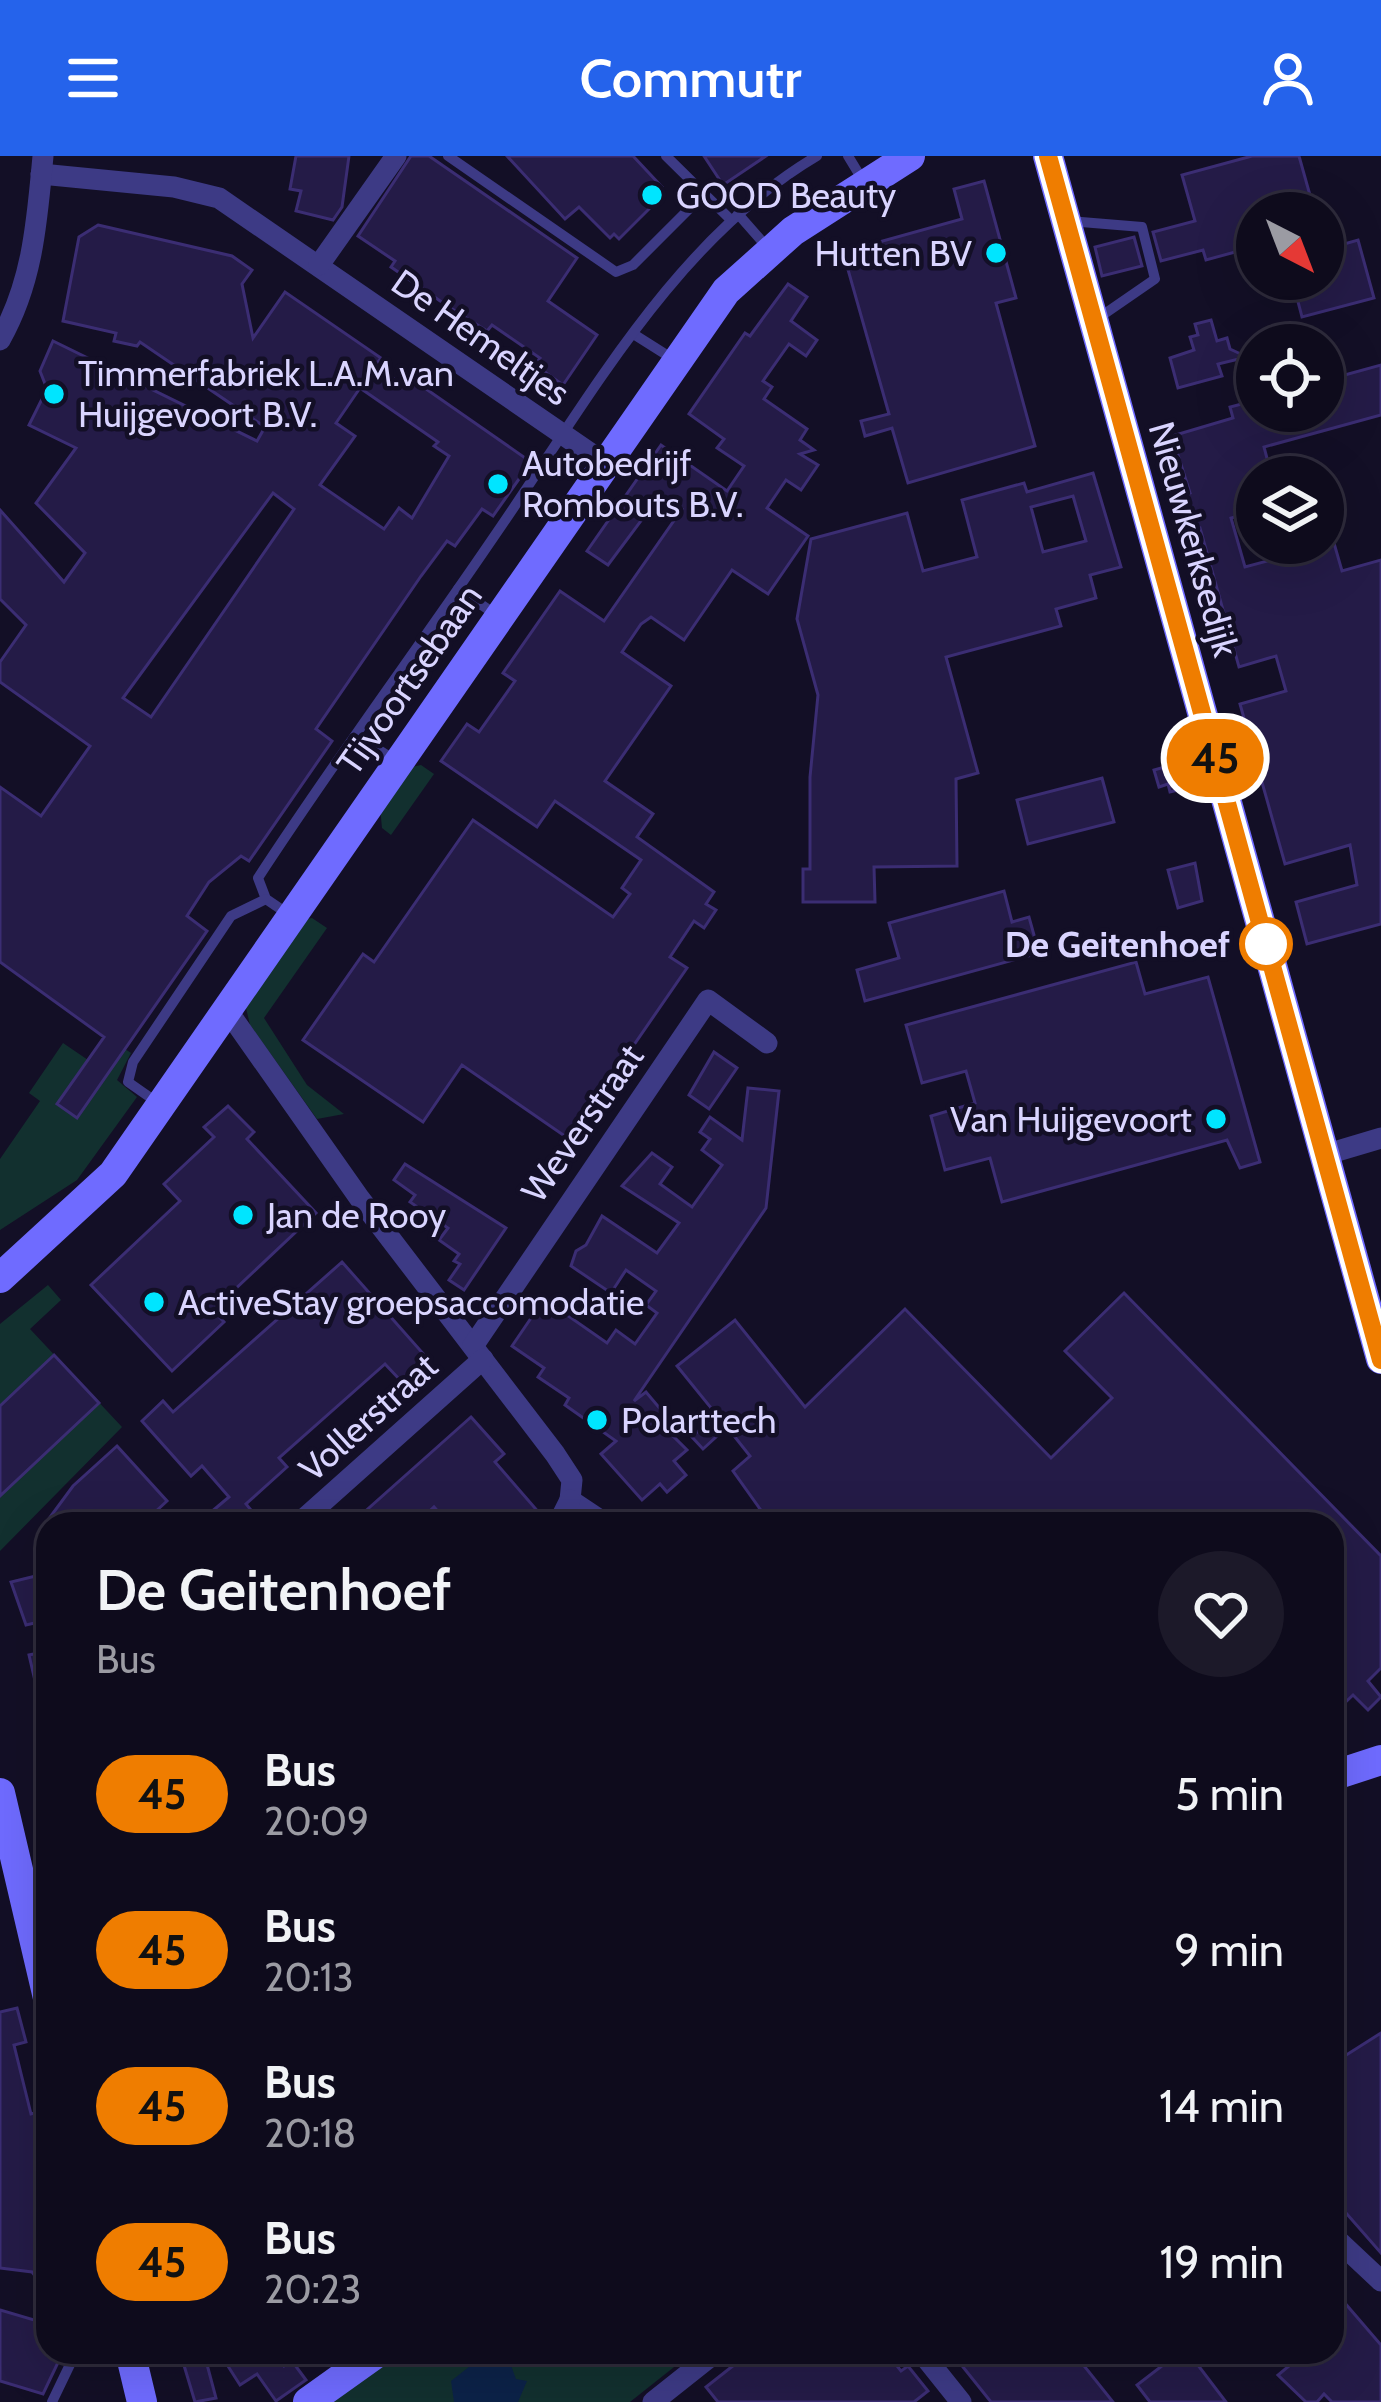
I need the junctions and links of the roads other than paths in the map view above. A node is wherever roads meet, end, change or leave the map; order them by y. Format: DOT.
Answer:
graph roads {
  1 [pos="396,156"];
  2 [pos="448,156"];
  3 [pos="666,156"];
  4 [pos="817,156"];
  5 [pos="848,156"];
  6 [pos="910,156"];
  7 [pos="1048,156"];
  8 [pos="42,165"];
  9 [pos="865,184"];
  10 [pos="704,194"];
  11 [pos="734,216"];
  12 [pos="1066,221"];
  13 [pos="770,250"];
  14 [pos="319,265"];
  15 [pos="1093,322"];
  16 [pos="634,335"];
  17 [pos="0,340"];
  18 [pos="676,361"];
  19 [pos="565,436"];
  20 [pos="606,464"];
  21 [pos="458,589"];
  22 [pos="500,617"];
  23 [pos="357,736"];
  24 [pos="398,763"];
  25 [pos="266,899"];
  26 [pos="292,917"];
  27 [pos="227,1010"];
  28 [pos="767,1043"];
  29 [pos="162,1105"];
  30 [pos="1381,1138"];
  31 [pos="1324,1155"];
  32 [pos="0,1278"];
  33 [pos="478,1353"];
  34 [pos="1381,1360"];
  35 [pos="570,1500"];
  36 [pos="311,1512"];
  37 [pos="564,1512"];
  38 [pos="588,1512"];
  39 [pos="1381,1760"];
  40 [pos="1344,1772"];
  41 [pos="0,1793"];
  42 [pos="36,1947"];
  43 [pos="1344,2246"];
  44 [pos="1381,2281"];
  45 [pos="70,2364"];
  46 [pos="133,2364"];
  47 [pos="361,2364"];
  48 [pos="703,2364"];
  49 [pos="931,2364"];
  50 [pos="668,2398"];
  51 [pos="52,2402"];
  52 [pos="142,2402"];
  53 [pos="308,2402"];
  54 [pos="961,2402"];
  1 -- 14 [label="street"];
  2 -- 10 [label="lane"];
  3 -- 10 [label="lane"];
  4 -- 11 [label="lane"];
  5 -- 9 [label="lane"];
  6 -- 9 [label="street, Tijvoortsebaan"];
  7 -- 12 [label="street, Nieuwkerksedijk"];
  8 -- 14 [label="street, De Hemeltjes"];
  8 -- 17 [label="street"];
  9 -- 13 [label="street, Tijvoortsebaan"];
  10 -- 11 [label="lane"];
  11 -- 13 [label="lane"];
  11 -- 16 [label="lane"];
  12 -- 15 [label="street, Nieuwkerksedijk"];
  12 -- 15 [label="lane"];
  13 -- 18 [label="street, Tijvoortsebaan"];
  14 -- 19 [label="street, De Hemeltjes"];
  15 -- 31 [label="street, Nieuwkerksedijk"];
  16 -- 18 [label="lane"];
  16 -- 19 [label="lane"];
  18 -- 20 [label="street, Tijvoortsebaan"];
  19 -- 20 [label="street, De Hemeltjes"];
  19 -- 21 [label="lane"];
  20 -- 22 [label="street, Tijvoortsebaan"];
  21 -- 22 [label="lane"];
  21 -- 23 [label="lane"];
  22 -- 24 [label="street, Tijvoortsebaan"];
  23 -- 24 [label="lane"];
  23 -- 25 [label="lane"];
  24 -- 26 [label="street, Tijvoortsebaan"];
  25 -- 26 [label="lane"];
  25 -- 29 [label="lane"];
  26 -- 27 [label="street, Tijvoortsebaan"];
  27 -- 29 [label="street, Tijvoortsebaan"];
  27 -- 33 [label="street"];
  28 -- 33 [label="street, Weverstraat"];
  29 -- 32 [label="street, Tijvoortsebaan"];
  30 -- 31 [label="street"];
  31 -- 34 [label="street, Nieuwkerksedijk"];
  33 -- 35 [label="street"];
  33 -- 36 [label="street, Vollerstraat"];
  35 -- 37 [label="street"];
  35 -- 38 [label="street"];
  39 -- 40 [label="street"];
  41 -- 42 [label="street"];
  43 -- 44 [label="street"];
  45 -- 51 [label="lane"];
  46 -- 52 [label="street"];
  47 -- 53 [label="street"];
  48 -- 50 [label="street"];
  49 -- 54 [label="street"];
}
